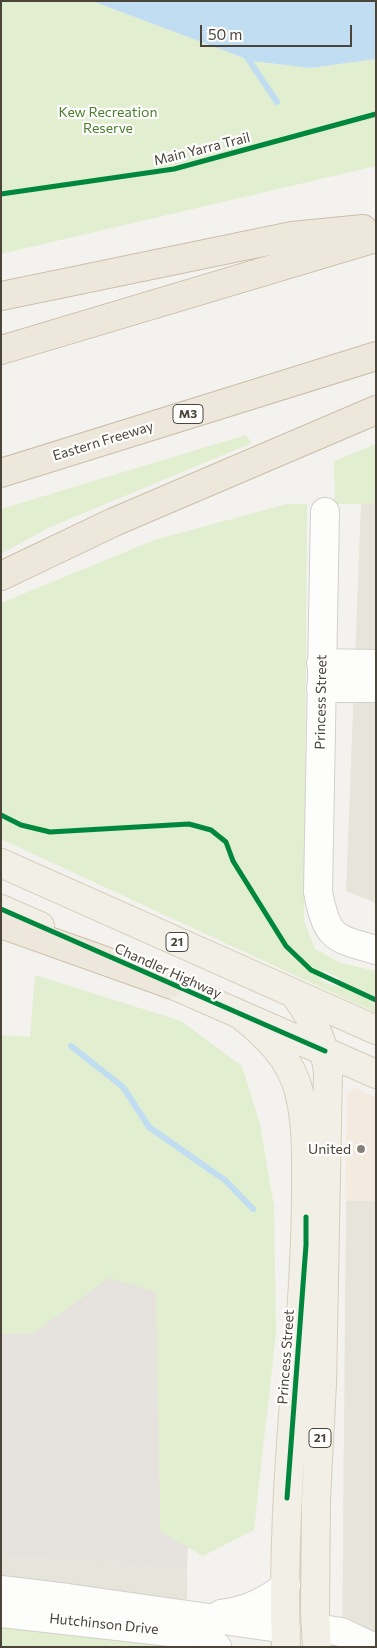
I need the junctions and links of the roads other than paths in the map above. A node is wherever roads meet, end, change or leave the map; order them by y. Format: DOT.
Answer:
graph roads {
  1 [pos="376,228"];
  2 [pos="376,238"];
  3 [pos="1,296"];
  4 [pos="1,350"];
  5 [pos="376,356"];
  6 [pos="376,410"];
  7 [pos="1,473"];
  8 [pos="325,512"];
  9 [pos="1,576"];
  10 [pos="376,664"];
  11 [pos="321,676"];
  12 [pos="376,688"];
  13 [pos="1,862"];
  14 [pos="1,909"];
  15 [pos="1,924"];
  16 [pos="376,950"];
  17 [pos="170,984"];
  18 [pos="295,995"];
  19 [pos="241,1015"];
  20 [pos="376,1030"];
  21 [pos="325,1051"];
  22 [pos="376,1074"];
  23 [pos="286,1585"];
  24 [pos="1,1590"];
  25 [pos="1,1613"];
  26 [pos="206,1633"];
  27 [pos="301,1640"];
  28 [pos="373,1647"];
  1 -- 3 [label="highway"];
  2 -- 4 [label="highway"];
  5 -- 7 [label="highway, Eastern Freeway / M3"];
  6 -- 9 [label="highway"];
  8 -- 11 [label="street, Princess Street"];
  10 -- 11 [label="street"];
  11 -- 12 [label="street"];
  11 -- 16 [label="street, Princess Street"];
  13 -- 18 [label="main road, 21"];
  14 -- 17 [label="main road, Chandler Highway / 21"];
  15 -- 17 [label="highway"];
  17 -- 19 [label="main road, Chandler Highway / 21"];
  18 -- 20 [label="main road"];
  18 -- 21 [label="main road, 21"];
  19 -- 21 [label="main road, Chandler Highway"];
  19 -- 23 [label="main road, Princess Street / 21"];
  21 -- 22 [label="main road, Chandler Highway"];
  21 -- 27 [label="main road, 21"];
  23 -- 26 [label="street, Hutchinson Drive"];
  23 -- 27 [label="main road, Princess Street / 21"];
  24 -- 26 [label="street, Hutchinson Drive"];
  25 -- 26 [label="street, Hutchinson Drive"];
  26 -- 27 [label="street, Hutchinson Drive"];
  27 -- 28 [label="street, Hutchinson Drive"];
}
